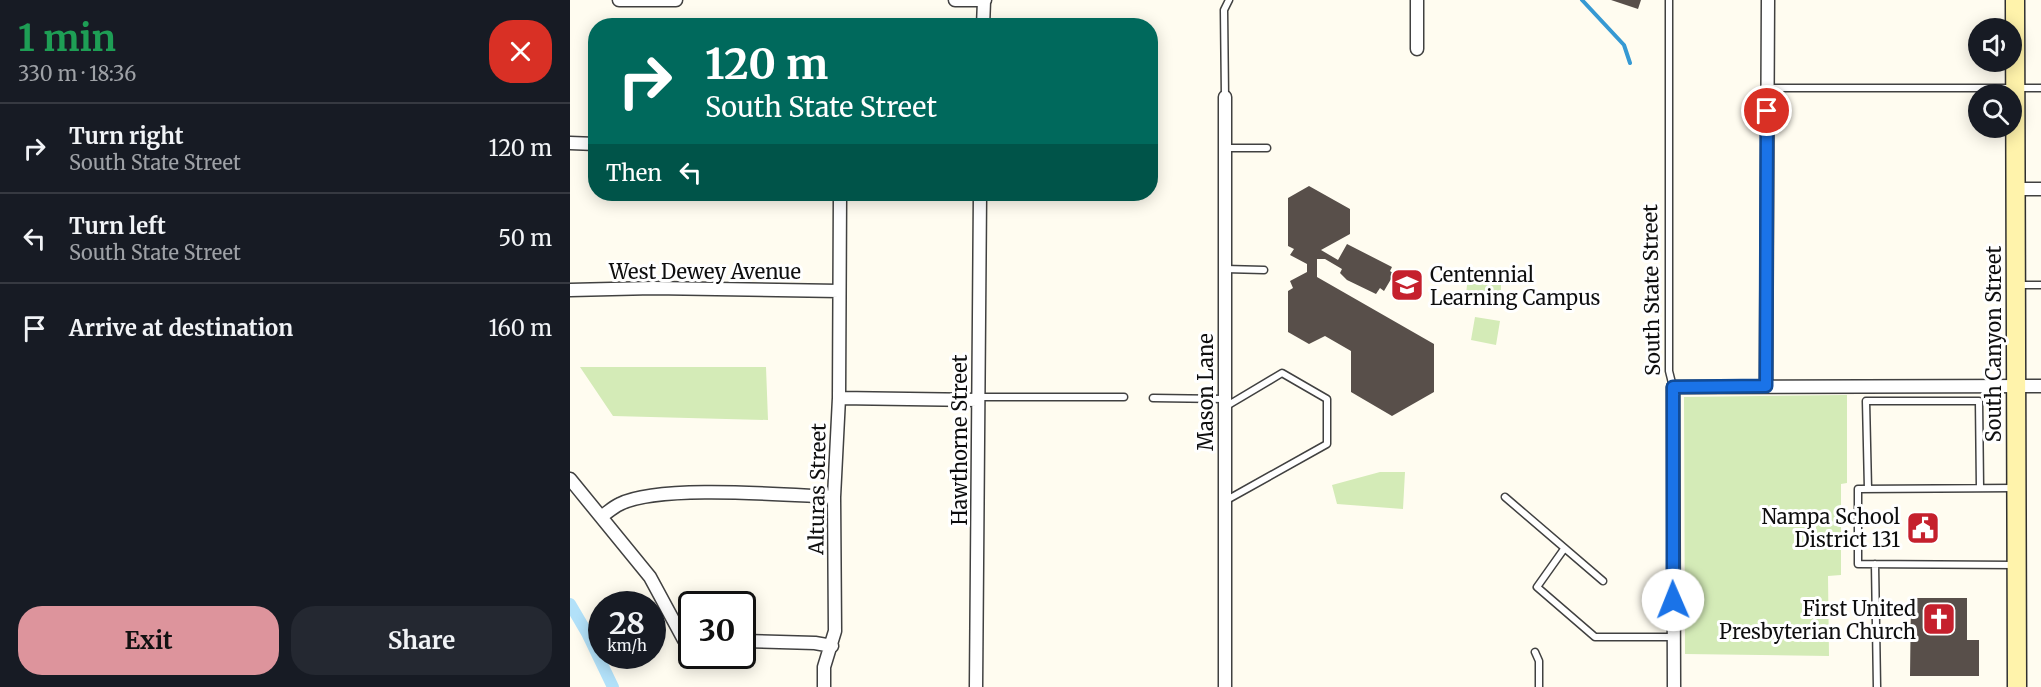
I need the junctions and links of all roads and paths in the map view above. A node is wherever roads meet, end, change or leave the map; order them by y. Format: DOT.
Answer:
graph roads {
  1 [pos="619,0"];
  2 [pos="676,0"];
  3 [pos="955,0"];
  4 [pos="984,0"];
  5 [pos="1229,0"];
  6 [pos="1417,0"];
  7 [pos="1669,0"];
  8 [pos="1767,0"];
  9 [pos="2015,0"];
  10 [pos="983,18"];
  11 [pos="1417,49"];
  12 [pos="2015,84"];
  13 [pos="1767,88"];
  14 [pos="1968,88"];
  15 [pos="2022,88"];
  16 [pos="2041,88"];
  17 [pos="1225,97"];
  18 [pos="2015,138"];
  19 [pos="570,144"];
  20 [pos="588,144"];
  21 [pos="1225,148"];
  22 [pos="1267,148"];
  23 [pos="2015,189"];
  24 [pos="2041,189"];
  25 [pos="840,201"];
  26 [pos="980,201"];
  27 [pos="1225,270"];
  28 [pos="1264,270"];
  29 [pos="2016,285"];
  30 [pos="2041,285"];
  31 [pos="570,290"];
  32 [pos="839,291"];
  33 [pos="1766,386"];
  34 [pos="1865,386"];
  35 [pos="1979,386"];
  36 [pos="2016,386"];
  37 [pos="2041,386"];
  38 [pos="1673,387"];
  39 [pos="1124,397"];
  40 [pos="839,398"];
  41 [pos="978,398"];
  42 [pos="1153,398"];
  43 [pos="1866,401"];
  44 [pos="1979,401"];
  45 [pos="1225,403"];
  46 [pos="570,479"];
  47 [pos="1980,488"];
  48 [pos="2016,488"];
  49 [pos="1868,489"];
  50 [pos="834,497"];
  51 [pos="1505,497"];
  52 [pos="1225,501"];
  53 [pos="601,517"];
  54 [pos="1564,549"];
  55 [pos="1875,564"];
  56 [pos="2016,565"];
  57 [pos="1603,581"];
  58 [pos="678,629"];
  59 [pos="1674,637"];
  60 [pos="756,642"];
  61 [pos="832,646"];
  62 [pos="1535,652"];
  63 [pos="825,687"];
  64 [pos="976,687"];
  65 [pos="1225,687"];
  66 [pos="1539,687"];
  67 [pos="1674,687"];
  68 [pos="1877,687"];
  69 [pos="2017,687"];
  1 -- 2 [label="street"];
  3 -- 4 [label="street"];
  4 -- 10 [label="street"];
  5 -- 17 [label="lane"];
  6 -- 11 [label="street"];
  7 -- 38 [label="lane, South State Street"];
  8 -- 13 [label="street"];
  9 -- 12 [label="street, South Canyon Street"];
  13 -- 14 [label="lane"];
  13 -- 33 [label="street"];
  15 -- 16 [label="lane"];
  17 -- 21 [label="street, Mason Lane"];
  18 -- 23 [label="street, South Canyon Street"];
  19 -- 20 [label="street"];
  21 -- 22 [label="lane"];
  21 -- 27 [label="street, Mason Lane"];
  23 -- 24 [label="street"];
  23 -- 29 [label="street, South Canyon Street"];
  25 -- 32 [label="street, Alturas Street"];
  26 -- 41 [label="street, Hawthorne Street"];
  27 -- 28 [label="lane"];
  27 -- 45 [label="street, Mason Lane"];
  29 -- 30 [label="lane"];
  29 -- 36 [label="street, South Canyon Street"];
  31 -- 32 [label="street, West Dewey Avenue"];
  32 -- 40 [label="street, Alturas Street"];
  33 -- 34 [label="street"];
  33 -- 38 [label="street, South State Street"];
  34 -- 35 [label="street"];
  34 -- 43 [label="lane"];
  35 -- 36 [label="street"];
  35 -- 44 [label="lane"];
  36 -- 37 [label="street"];
  36 -- 48 [label="street, South Canyon Street"];
  38 -- 59 [label="street, South State Street"];
  39 -- 41 [label="lane"];
  40 -- 41 [label="street"];
  40 -- 50 [label="street, Alturas Street"];
  41 -- 64 [label="street, Hawthorne Street"];
  42 -- 45 [label="lane"];
  43 -- 44 [label="lane"];
  43 -- 49 [label="lane"];
  44 -- 47 [label="lane"];
  45 -- 52 [label="street, Mason Lane"];
  45 -- 52 [label="lane"];
  46 -- 53 [label="street"];
  47 -- 48 [label="lane"];
  47 -- 49 [label="lane"];
  48 -- 56 [label="street, South Canyon Street"];
  49 -- 55 [label="lane"];
  50 -- 53 [label="street"];
  50 -- 61 [label="street, Alturas Street"];
  51 -- 54 [label="lane"];
  52 -- 65 [label="street, Mason Lane"];
  53 -- 58 [label="street"];
  54 -- 57 [label="lane"];
  54 -- 59 [label="lane"];
  55 -- 56 [label="lane"];
  55 -- 68 [label="lane"];
  56 -- 69 [label="street, South Canyon Street"];
  59 -- 67 [label="street, South State Street"];
  60 -- 61 [label="street"];
  61 -- 63 [label="street, Alturas Street"];
  62 -- 66 [label="lane"];
}
